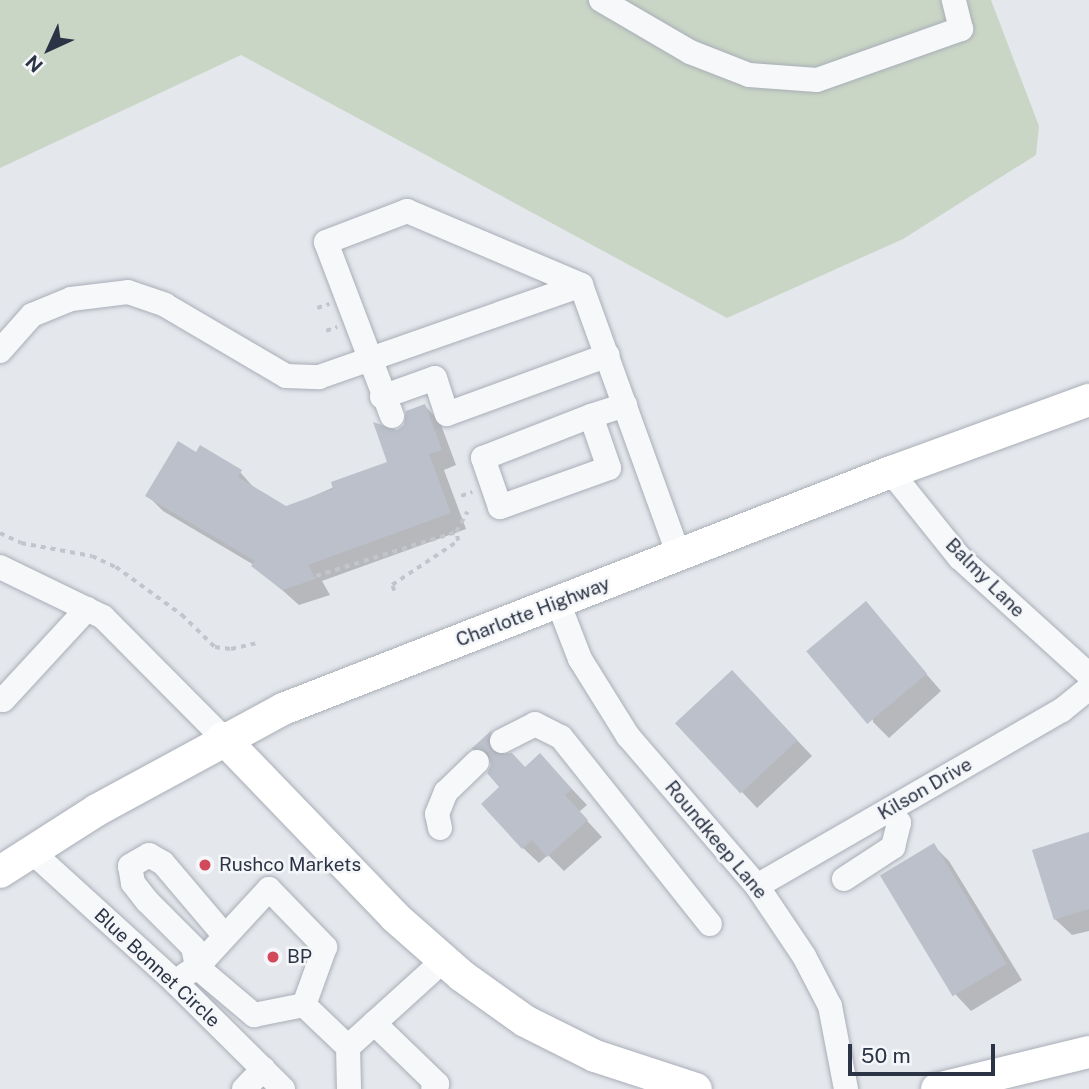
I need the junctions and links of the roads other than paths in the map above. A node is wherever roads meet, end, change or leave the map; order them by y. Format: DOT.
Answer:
graph roads {
  1 [pos="601,0"];
  2 [pos="954,0"];
  3 [pos="581,285"];
  4 [pos="0,351"];
  5 [pos="608,355"];
  6 [pos="369,360"];
  7 [pos="1089,400"];
  8 [pos="625,405"];
  9 [pos="591,416"];
  10 [pos="891,472"];
  11 [pos="679,555"];
  12 [pos="0,567"];
  13 [pos="558,602"];
  14 [pos="87,609"];
  15 [pos="1089,675"];
  16 [pos="1089,688"];
  17 [pos="1,701"];
  18 [pos="223,738"];
  19 [pos="502,741"];
  20 [pos="477,762"];
  21 [pos="890,810"];
  22 [pos="440,828"];
  23 [pos="30,850"];
  24 [pos="0,872"];
  25 [pos="844,879"];
  26 [pos="757,886"];
  27 [pos="710,924"];
  28 [pos="225,936"];
  29 [pos="444,960"];
  30 [pos="197,967"];
  31 [pos="175,982"];
  32 [pos="304,1005"];
  33 [pos="374,1023"];
  34 [pos="348,1047"];
  35 [pos="1089,1052"];
  36 [pos="263,1069"];
  37 [pos="658,1084"];
  38 [pos="244,1089"];
  39 [pos="283,1089"];
  40 [pos="349,1089"];
  41 [pos="433,1089"];
  42 [pos="696,1089"];
  43 [pos="846,1089"];
  44 [pos="937,1089"];
  1 -- 2 [label="street"];
  3 -- 5 [label="street"];
  3 -- 6 [label="street"];
  3 -- 6 [label="street"];
  4 -- 6 [label="street"];
  5 -- 6 [label="street"];
  5 -- 8 [label="street"];
  7 -- 10 [label="main road, Charlotte Highway"];
  8 -- 9 [label="street"];
  8 -- 11 [label="street"];
  9 -- 9 [label="street"];
  10 -- 11 [label="main road, Charlotte Highway"];
  10 -- 15 [label="street, Balmy Lane"];
  11 -- 13 [label="main road, Charlotte Highway"];
  12 -- 14 [label="street"];
  13 -- 18 [label="main road, Charlotte Highway"];
  13 -- 26 [label="street, Roundkeep Lane"];
  14 -- 17 [label="street"];
  14 -- 18 [label="street"];
  16 -- 21 [label="street, Kilson Drive"];
  18 -- 23 [label="main road, Charlotte Highway"];
  18 -- 29 [label="main road"];
  19 -- 27 [label="street"];
  20 -- 22 [label="street"];
  21 -- 25 [label="street"];
  21 -- 26 [label="street, Kilson Drive"];
  23 -- 24 [label="main road, Charlotte Highway"];
  23 -- 31 [label="street, Blue Bonnet Circle"];
  26 -- 43 [label="street, Roundkeep Lane"];
  28 -- 30 [label="street"];
  28 -- 30 [label="street"];
  28 -- 32 [label="street"];
  29 -- 33 [label="street"];
  29 -- 37 [label="main road"];
  30 -- 31 [label="street"];
  30 -- 32 [label="street"];
  31 -- 36 [label="street, Blue Bonnet Circle"];
  32 -- 34 [label="street"];
  33 -- 34 [label="street"];
  33 -- 41 [label="street"];
  34 -- 40 [label="street"];
  35 -- 44 [label="main road"];
  36 -- 38 [label="street"];
  36 -- 39 [label="street, Blue Bonnet Circle"];
  37 -- 42 [label="main road"];
}
